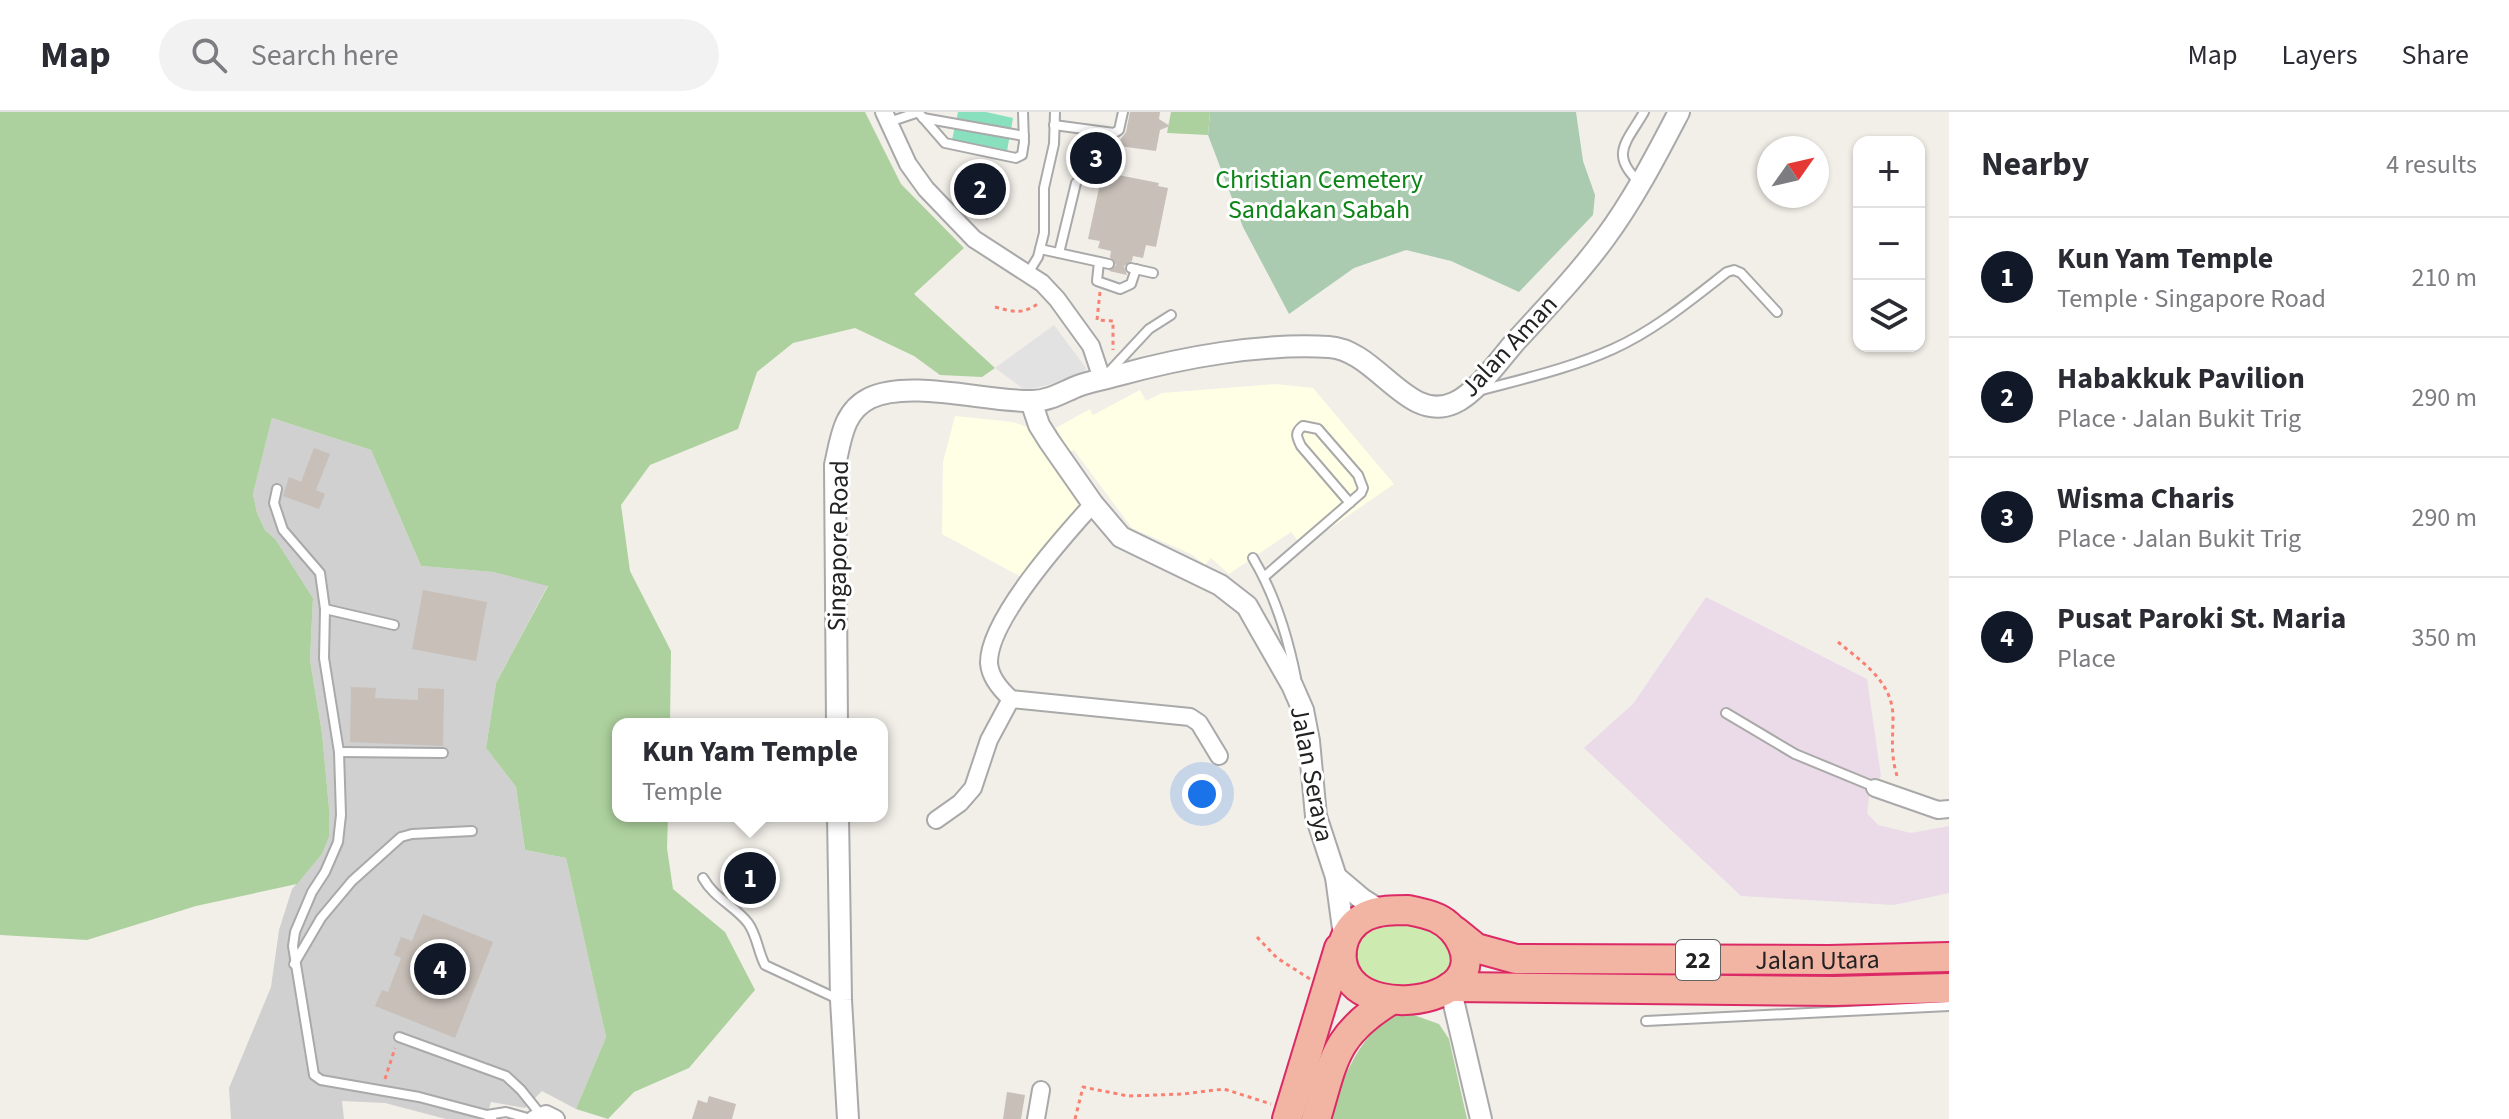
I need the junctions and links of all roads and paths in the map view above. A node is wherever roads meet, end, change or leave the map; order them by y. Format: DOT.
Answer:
graph roads {
  1 [pos="1023,112"];
  2 [pos="1055,112"];
  3 [pos="1123,112"];
  4 [pos="1644,112"];
  5 [pos="1679,112"];
  6 [pos="920,114"];
  7 [pos="886,117"];
  8 [pos="1054,125"];
  9 [pos="1024,136"];
  10 [pos="1076,183"];
  11 [pos="1639,183"];
  12 [pos="1040,249"];
  13 [pos="1059,253"];
  14 [pos="1099,262"];
  15 [pos="1109,264"];
  16 [pos="1028,273"];
  17 [pos="1153,273"];
  18 [pos="1101,284"];
  19 [pos="1052,293"];
  20 [pos="995,307"];
  21 [pos="1777,312"];
  22 [pos="1171,315"];
  23 [pos="1112,340"];
  24 [pos="1102,379"];
  25 [pos="1466,395"];
  26 [pos="1031,401"];
  27 [pos="277,489"];
  28 [pos="1350,503"];
  29 [pos="1093,504"];
  30 [pos="1253,558"];
  31 [pos="1264,577"];
  32 [pos="325,609"];
  33 [pos="394,625"];
  34 [pos="1838,642"];
  35 [pos="1011,699"];
  36 [pos="1303,710"];
  37 [pos="1726,713"];
  38 [pos="837,718"];
  39 [pos="339,752"];
  40 [pos="443,753"];
  41 [pos="1219,756"];
  42 [pos="1875,788"];
  43 [pos="1906,801"];
  44 [pos="1949,809"];
  45 [pos="936,820"];
  46 [pos="838,822"];
  47 [pos="472,831"];
  48 [pos="1336,877"];
  49 [pos="703,878"];
  50 [pos="1381,911"];
  51 [pos="1455,931"];
  52 [pos="1344,936"];
  53 [pos="1257,937"];
  54 [pos="1949,957"];
  55 [pos="294,965"];
  56 [pos="1319,984"];
  57 [pos="1450,987"];
  58 [pos="1949,988"];
  59 [pos="841,1000"];
  60 [pos="1391,1000"];
  61 [pos="1949,1006"];
  62 [pos="1646,1021"];
  63 [pos="399,1037"];
  64 [pos="386,1076"];
  65 [pos="1041,1090"];
  66 [pos="1297,1116"];
  67 [pos="490,1117"];
  68 [pos="541,1118"];
  69 [pos="848,1119"];
  70 [pos="1036,1119"];
  71 [pos="1075,1119"];
  72 [pos="1481,1119"];
  1 -- 9 [label="lane"];
  2 -- 8 [label="lane"];
  3 -- 8 [label="lane"];
  4 -- 11 [label="lane"];
  5 -- 11 [label="street, Jalan Aman"];
  6 -- 7 [label="lane"];
  6 -- 9 [label="lane"];
  6 -- 9 [label="lane"];
  7 -- 16 [label="street"];
  8 -- 12 [label="lane"];
  10 -- 13 [label="lane"];
  11 -- 25 [label="street, Jalan Aman"];
  12 -- 13 [label="lane"];
  12 -- 16 [label="lane"];
  13 -- 14 [label="lane"];
  14 -- 15 [label="lane"];
  14 -- 18 [label="lane"];
  16 -- 19 [label="street"];
  17 -- 18 [label="lane"];
  18 -- 23 [label="path"];
  19 -- 20 [label="path"];
  19 -- 24 [label="street"];
  21 -- 25 [label="lane"];
  22 -- 24 [label="lane"];
  24 -- 25 [label="street, Jalan Aman"];
  24 -- 26 [label="street, Jalan Aman"];
  26 -- 29 [label="street, Jalan Seraya"];
  26 -- 38 [label="street, Singapore Road"];
  27 -- 32 [label="lane"];
  28 -- 28 [label="lane"];
  28 -- 31 [label="lane"];
  29 -- 35 [label="street"];
  29 -- 36 [label="street, Jalan Seraya"];
  30 -- 31 [label="lane"];
  31 -- 36 [label="lane"];
  32 -- 33 [label="lane"];
  32 -- 39 [label="lane"];
  34 -- 43 [label="path"];
  35 -- 41 [label="street"];
  35 -- 45 [label="street"];
  36 -- 48 [label="street, Jalan Seraya"];
  37 -- 42 [label="lane"];
  39 -- 40 [label="lane"];
  39 -- 55 [label="lane"];
  42 -- 43 [label="street"];
  43 -- 44 [label="street"];
  46 -- 59 [label="street"];
  47 -- 55 [label="lane"];
  48 -- 50 [label="street, Jalan Seraya"];
  48 -- 52 [label="street, Jalan Seraya"];
  49 -- 59 [label="lane"];
  50 -- 51 [label="highway, 22"];
  50 -- 52 [label="highway"];
  51 -- 54 [label="highway, Jalan Utara / 22"];
  51 -- 57 [label="highway"];
  52 -- 60 [label="highway"];
  52 -- 66 [label="highway"];
  53 -- 56 [label="path"];
  55 -- 67 [label="lane"];
  57 -- 58 [label="highway, Jalan Utara / 22"];
  57 -- 60 [label="highway, 22"];
  57 -- 72 [label="street"];
  59 -- 69 [label="street"];
  60 -- 66 [label="highway, 22"];
  61 -- 62 [label="lane"];
  63 -- 64 [label="path"];
  63 -- 68 [label="lane"];
  65 -- 70 [label="street"];
  66 -- 71 [label="path"];
  67 -- 68 [label="lane"];
}
